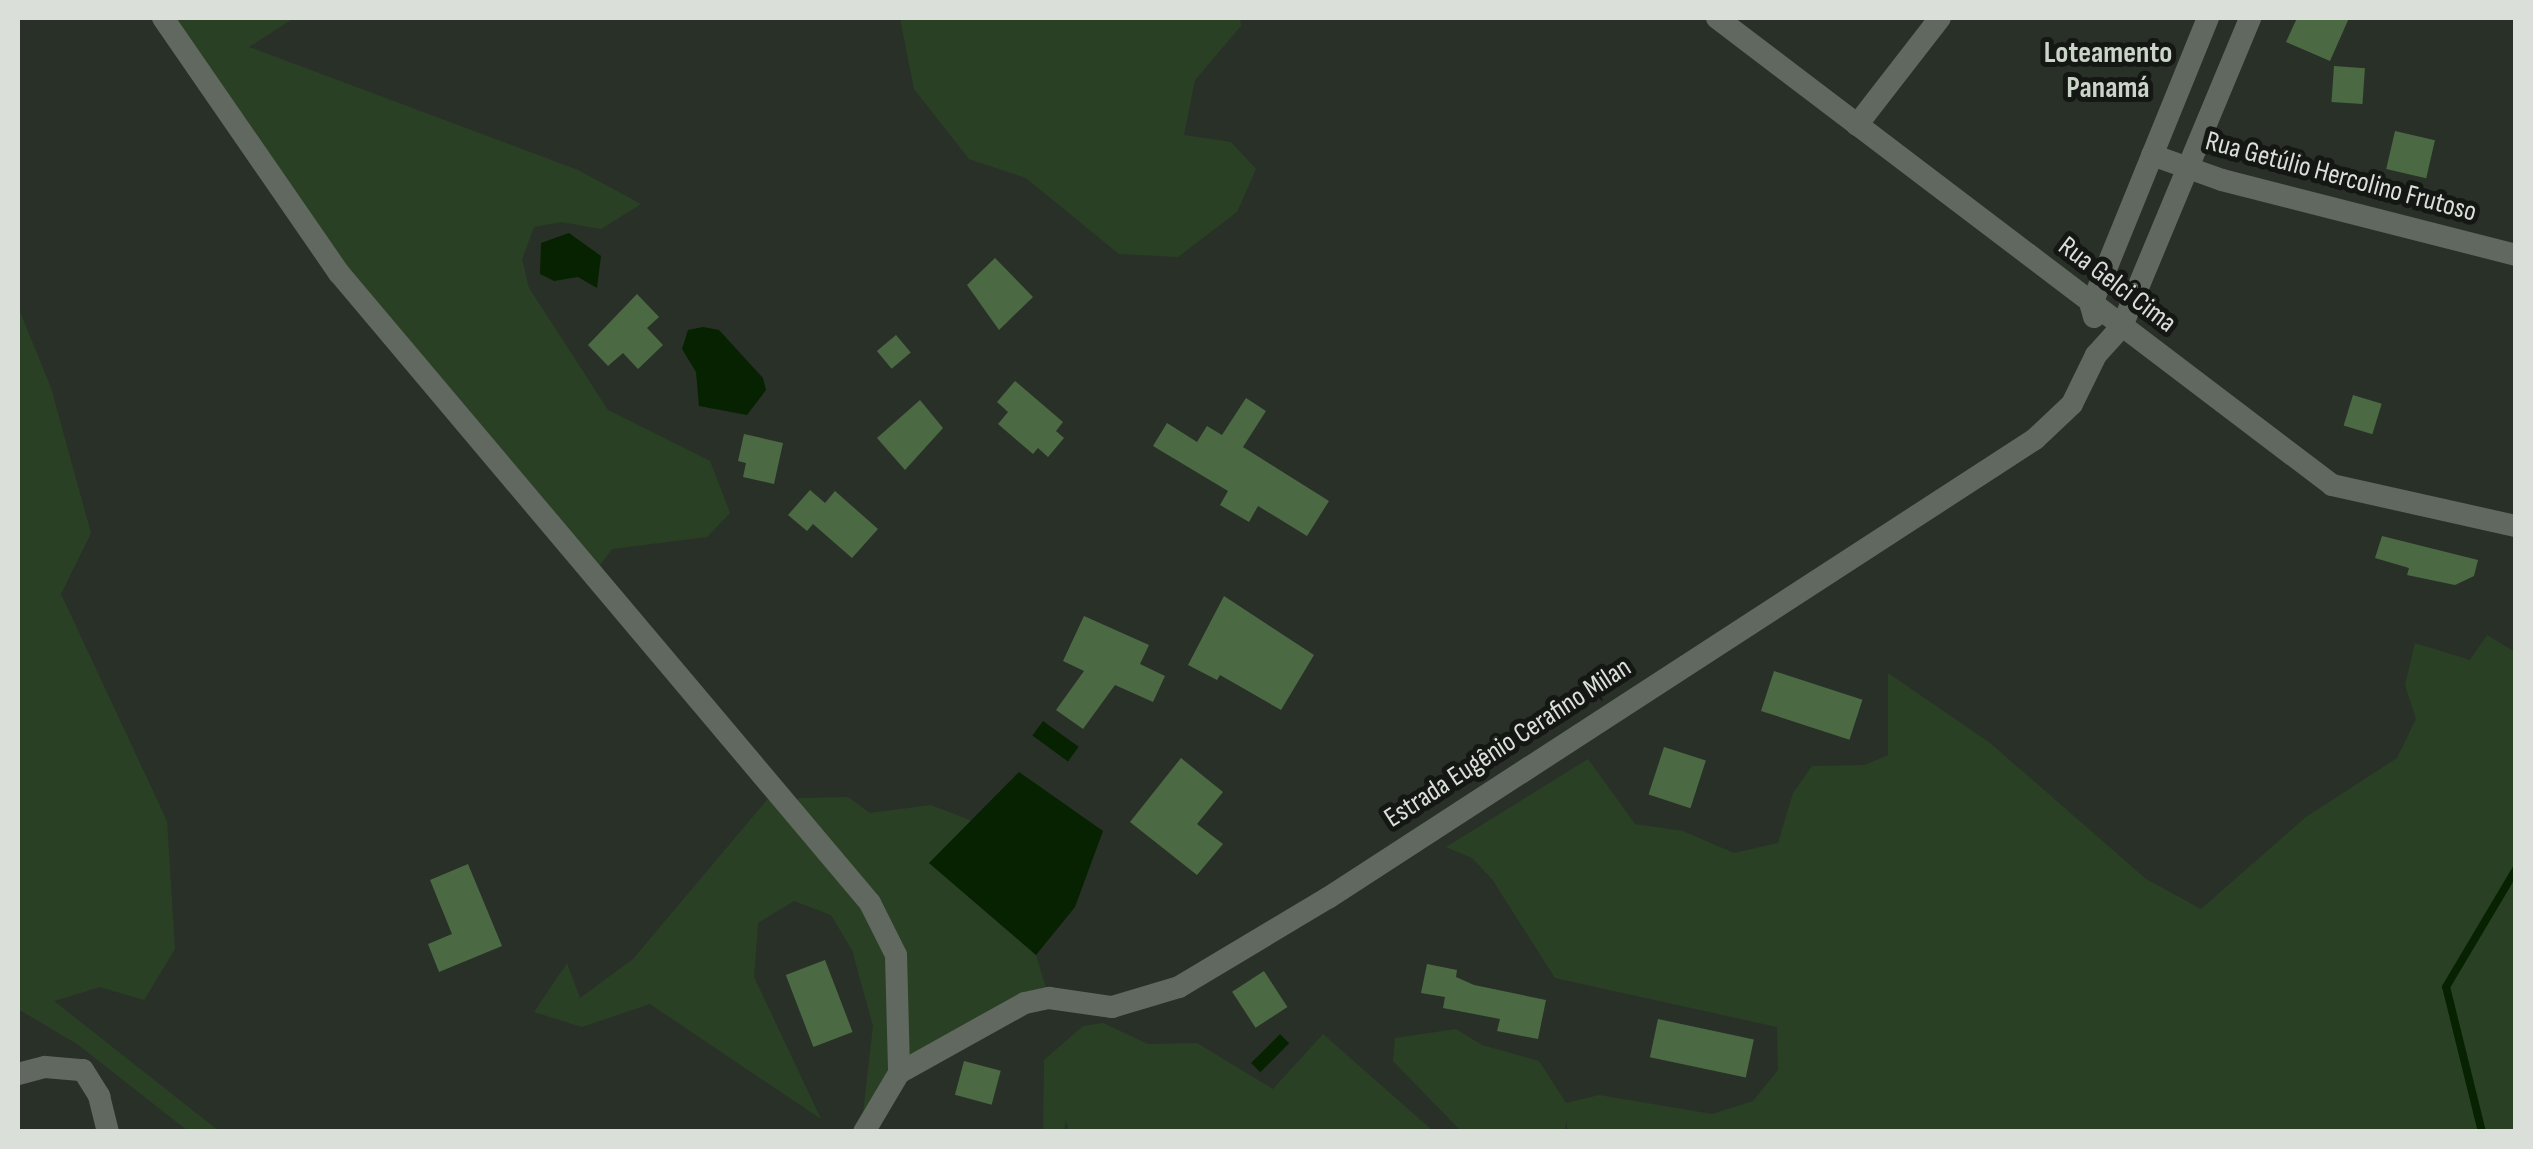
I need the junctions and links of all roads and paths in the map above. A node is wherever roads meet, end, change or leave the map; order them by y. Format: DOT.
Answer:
graph roads {
  1 [pos="163,18"];
  2 [pos="1718,18"];
  3 [pos="1940,18"];
  4 [pos="2208,18"];
  5 [pos="2250,18"];
  6 [pos="1857,126"];
  7 [pos="2152,155"];
  8 [pos="2190,168"];
  9 [pos="2516,254"];
  10 [pos="2091,306"];
  11 [pos="2122,326"];
  12 [pos="2096,355"];
  13 [pos="2516,526"];
  14 [pos="899,1073"];
  15 [pos="18,1074"];
  16 [pos="108,1132"];
  17 [pos="864,1132"];
  1 -- 14 [label="street"];
  2 -- 6 [label="street, Rua Gelci Cima"];
  3 -- 6 [label="street"];
  4 -- 7 [label="street"];
  5 -- 8 [label="street, Estrada Eugênio Cerafino Milan"];
  6 -- 10 [label="street, Rua Gelci Cima"];
  7 -- 8 [label="street, Rua Getúlio Hercolino Frutoso"];
  7 -- 10 [label="street"];
  8 -- 9 [label="street, Rua Getúlio Hercolino Frutoso"];
  8 -- 11 [label="street, Estrada Eugênio Cerafino Milan"];
  10 -- 11 [label="street, Rua Gelci Cima"];
  10 -- 12 [label="street"];
  11 -- 12 [label="street, Estrada Eugênio Cerafino Milan"];
  11 -- 13 [label="street, Rua Gelci Cima"];
  12 -- 14 [label="street, Estrada Eugênio Cerafino Milan"];
  14 -- 17 [label="street"];
  15 -- 16 [label="street"];
}
